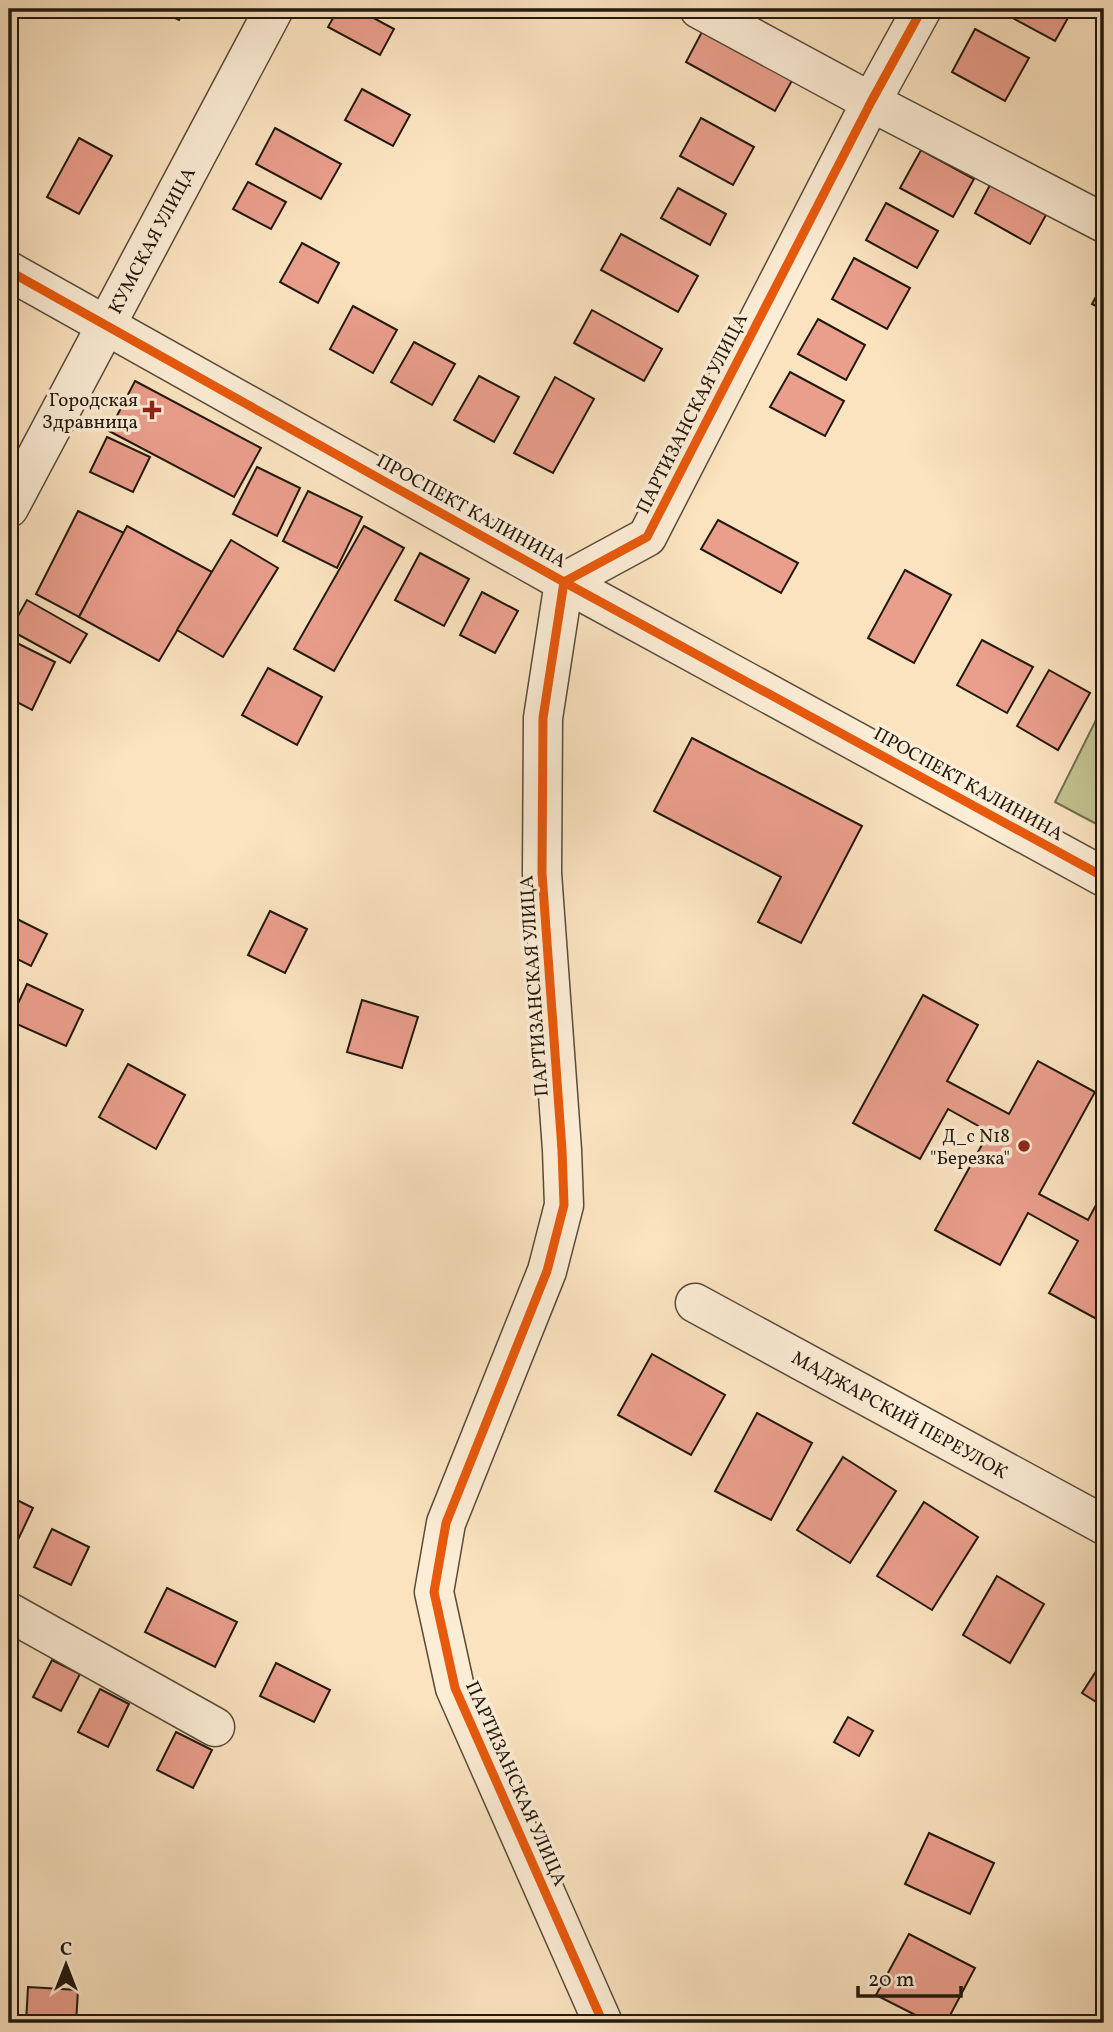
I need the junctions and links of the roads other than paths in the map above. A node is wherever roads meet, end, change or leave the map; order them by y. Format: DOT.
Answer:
graph roads {
  1 [pos="274,9"];
  2 [pos="699,9"];
  3 [pos="922,9"];
  4 [pos="871,102"];
  5 [pos="1104,223"];
  6 [pos="9,271"];
  7 [pos="106,325"];
  8 [pos="9,508"];
  9 [pos="564,582"];
  10 [pos="1104,877"];
  11 [pos="695,1303"];
  12 [pos="1104,1525"];
  13 [pos="9,1612"];
  14 [pos="215,1727"];
  15 [pos="603,2023"];
  1 -- 7 [label="street, КУМСКАЯ УЛИЦА"];
  2 -- 4 [label="street"];
  3 -- 4 [label="street, ПАРТИЗАНСКАЯ УЛИЦА"];
  4 -- 5 [label="street"];
  4 -- 9 [label="street, ПАРТИЗАНСКАЯ УЛИЦА"];
  6 -- 7 [label="street, ПРОСПЕКТ КАЛИНИНА"];
  7 -- 8 [label="street, КУМСКАЯ УЛИЦА"];
  7 -- 9 [label="street, ПРОСПЕКТ КАЛИНИНА"];
  9 -- 10 [label="street, ПРОСПЕКТ КАЛИНИНА"];
  9 -- 15 [label="street, ПАРТИЗАНСКАЯ УЛИЦА"];
  11 -- 12 [label="street, МАДЖАРСКИЙ ПЕРЕУЛОК"];
  13 -- 14 [label="street"];
}
